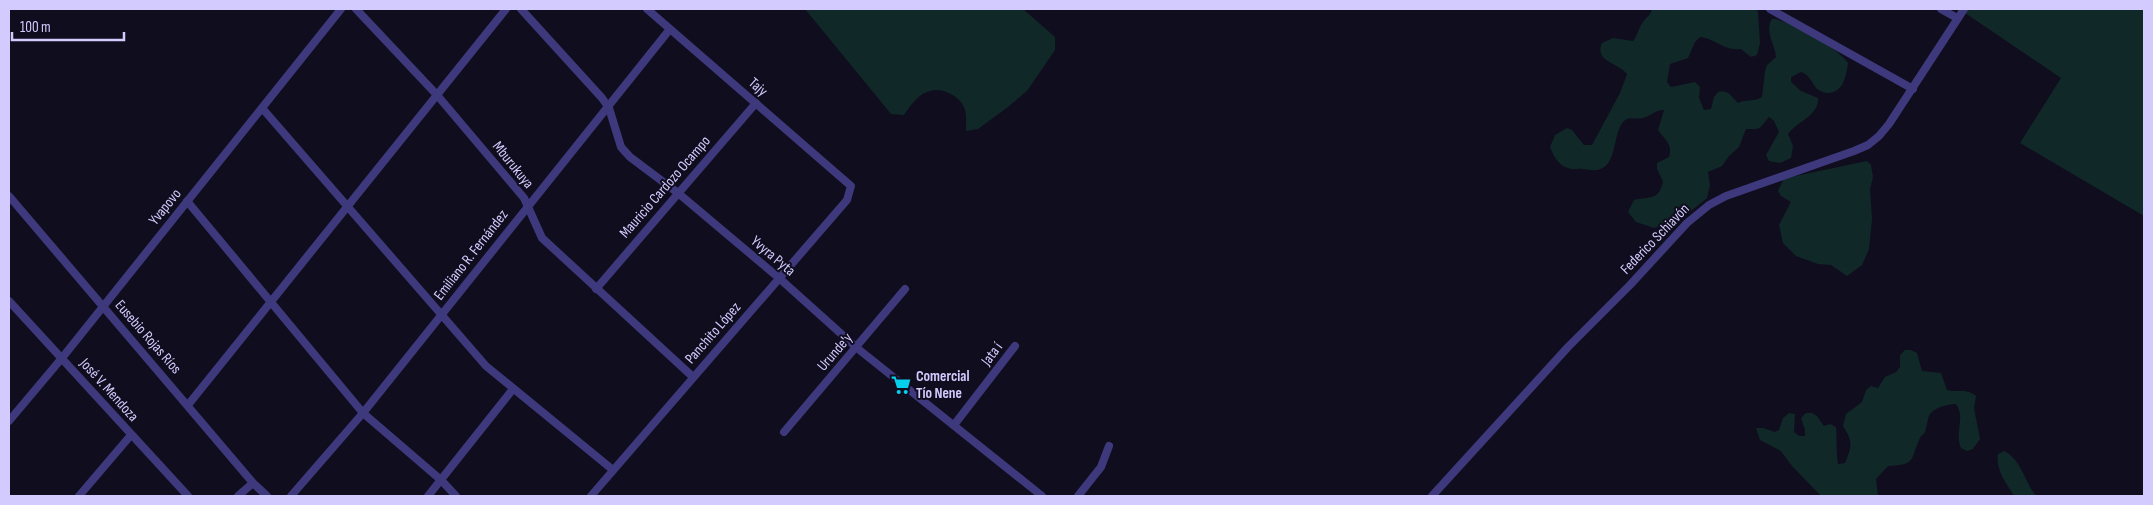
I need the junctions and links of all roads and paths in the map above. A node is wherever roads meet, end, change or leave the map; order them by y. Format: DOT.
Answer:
graph roads {
  1 [pos="341,9"];
  2 [pos="356,9"];
  3 [pos="506,9"];
  4 [pos="521,9"];
  5 [pos="647,9"];
  6 [pos="1770,9"];
  7 [pos="1942,9"];
  8 [pos="1964,9"];
  9 [pos="1957,18"];
  10 [pos="670,29"];
  11 [pos="1912,89"];
  12 [pos="437,95"];
  13 [pos="756,103"];
  14 [pos="262,108"];
  15 [pos="609,108"];
  16 [pos="851,186"];
  17 [pos="678,193"];
  18 [pos="9,196"];
  19 [pos="188,201"];
  20 [pos="527,206"];
  21 [pos="347,207"];
  22 [pos="779,278"];
  23 [pos="596,289"];
  24 [pos="905,289"];
  25 [pos="9,301"];
  26 [pos="271,301"];
  27 [pos="103,306"];
  28 [pos="442,315"];
  29 [pos="1015,346"];
  30 [pos="857,348"];
  31 [pos="62,358"];
  32 [pos="693,377"];
  33 [pos="513,389"];
  34 [pos="188,405"];
  35 [pos="364,413"];
  36 [pos="9,421"];
  37 [pos="954,425"];
  38 [pos="784,432"];
  39 [pos="131,435"];
  40 [pos="1110,446"];
  41 [pos="613,470"];
  42 [pos="441,480"];
  43 [pos="253,483"];
  44 [pos="78,496"];
  45 [pos="188,496"];
  46 [pos="238,496"];
  47 [pos="267,496"];
  48 [pos="291,496"];
  49 [pos="428,496"];
  50 [pos="456,496"];
  51 [pos="592,496"];
  52 [pos="1042,496"];
  53 [pos="1078,496"];
  54 [pos="1432,496"];
  1 -- 14 [label="street, Yvapovo"];
  2 -- 12 [label="street, Mburukuya"];
  3 -- 12 [label="street"];
  4 -- 15 [label="street, Yvyra Pyta"];
  5 -- 10 [label="street, Tajy"];
  6 -- 11 [label="street"];
  7 -- 9 [label="street"];
  8 -- 9 [label="street, Federico Schiavón"];
  9 -- 11 [label="street, Federico Schiavón"];
  10 -- 13 [label="street, Tajy"];
  10 -- 15 [label="street, Emiliano R. Fernández"];
  11 -- 54 [label="street, Federico Schiavón"];
  12 -- 20 [label="street, Mburukuya"];
  12 -- 21 [label="street"];
  13 -- 16 [label="street, Tajy"];
  13 -- 17 [label="street, Mauricio Cardozo Ocampo"];
  14 -- 19 [label="street, Yvapovo"];
  14 -- 21 [label="street"];
  15 -- 17 [label="street, Yvyra Pyta"];
  15 -- 20 [label="street, Emiliano R. Fernández"];
  16 -- 22 [label="street, Panchito López"];
  17 -- 22 [label="street, Yvyra Pyta"];
  17 -- 23 [label="street, Mauricio Cardozo Ocampo"];
  18 -- 27 [label="street, Eusebio Rojas Ríos"];
  19 -- 26 [label="street"];
  19 -- 27 [label="street, Yvapovo"];
  20 -- 23 [label="street, Mburukuya"];
  20 -- 28 [label="street, Emiliano R. Fernández"];
  21 -- 26 [label="street"];
  21 -- 28 [label="street"];
  22 -- 30 [label="street, Yvyra Pyta"];
  22 -- 32 [label="street, Panchito López"];
  23 -- 32 [label="street, Mburukuya"];
  24 -- 30 [label="street, Urunde'y"];
  25 -- 31 [label="street, José V. Mendoza"];
  26 -- 34 [label="street"];
  26 -- 35 [label="street"];
  27 -- 31 [label="street, Yvapovo"];
  27 -- 34 [label="street, Eusebio Rojas Ríos"];
  28 -- 33 [label="street"];
  28 -- 35 [label="street, Emiliano R. Fernández"];
  29 -- 37 [label="street, Jata í"];
  30 -- 37 [label="street, Yvyra Pyta"];
  30 -- 38 [label="street, Urunde'y"];
  31 -- 36 [label="street, Yvapovo"];
  31 -- 39 [label="street, José V. Mendoza"];
  32 -- 41 [label="street, Panchito López"];
  33 -- 41 [label="street"];
  33 -- 42 [label="street"];
  34 -- 43 [label="street, Eusebio Rojas Ríos"];
  35 -- 42 [label="street"];
  35 -- 48 [label="street, Emiliano R. Fernández"];
  37 -- 52 [label="street, Yvyra Pyta"];
  39 -- 44 [label="street"];
  39 -- 45 [label="street, José V. Mendoza"];
  40 -- 53 [label="street"];
  41 -- 51 [label="street, Panchito López"];
  42 -- 49 [label="street"];
  42 -- 50 [label="street"];
  43 -- 46 [label="street"];
  43 -- 47 [label="street, Eusebio Rojas Ríos"];
}
